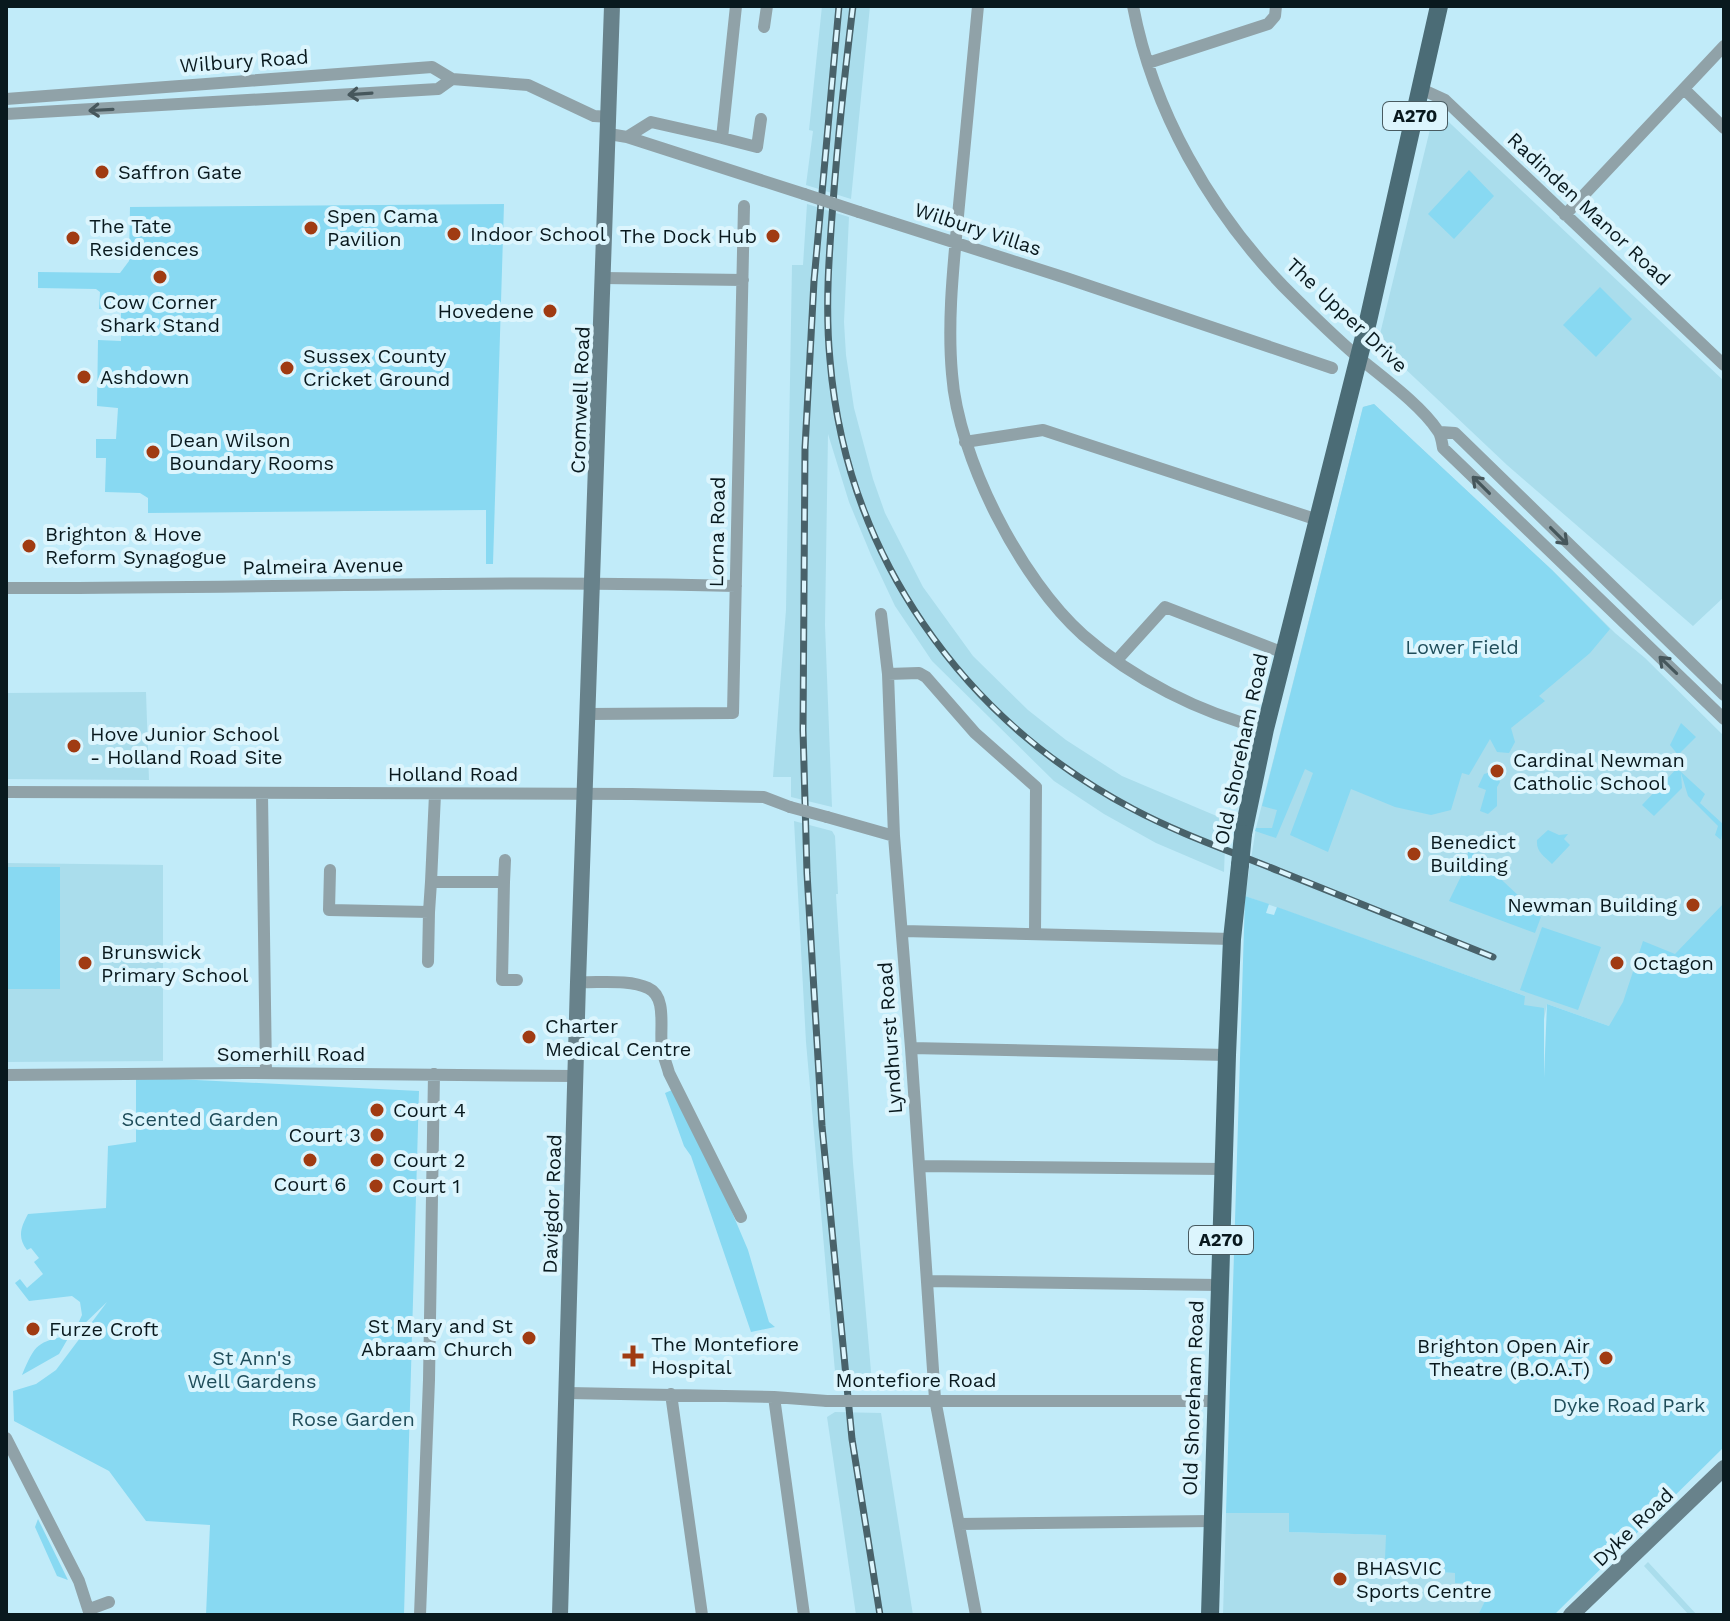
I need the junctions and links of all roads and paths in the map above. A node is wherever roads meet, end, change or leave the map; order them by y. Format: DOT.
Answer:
graph roads {
  1 [pos="612,6"];
  2 [pos="736,6"];
  3 [pos="767,6"];
  4 [pos="978,6"];
  5 [pos="1133,6"];
  6 [pos="1276,6"];
  7 [pos="1439,6"];
  8 [pos="764,27"];
  9 [pos="1724,46"];
  10 [pos="1148,63"];
  11 [pos="452,79"];
  12 [pos="1421,89"];
  13 [pos="1685,90"];
  14 [pos="36,97"];
  15 [pos="6,99"];
  16 [pos="6,114"];
  17 [pos="36,114"];
  18 [pos="761,119"];
  19 [pos="609,126"];
  20 [pos="1724,128"];
  21 [pos="627,137"];
  22 [pos="722,138"];
  23 [pos="744,206"];
  24 [pos="1565,215"];
  25 [pos="955,243"];
  26 [pos="604,278"];
  27 [pos="743,280"];
  28 [pos="1358,357"];
  29 [pos="1724,365"];
  30 [pos="1332,368"];
  31 [pos="1440,432"];
  32 [pos="965,442"];
  33 [pos="1318,520"];
  34 [pos="594,582"];
  35 [pos="736,586"];
  36 [pos="6,588"];
  37 [pos="881,614"];
  38 [pos="1284,653"];
  39 [pos="1117,660"];
  40 [pos="888,674"];
  41 [pos="1724,695"];
  42 [pos="588,714"];
  43 [pos="1724,719"];
  44 [pos="1265,729"];
  45 [pos="6,792"];
  46 [pos="262,794"];
  47 [pos="435,794"];
  48 [pos="585,795"];
  49 [pos="894,836"];
  50 [pos="505,860"];
  51 [pos="330,870"];
  52 [pos="431,882"];
  53 [pos="504,882"];
  54 [pos="429,912"];
  55 [pos="903,931"];
  56 [pos="1035,934"];
  57 [pos="1232,939"];
  58 [pos="428,962"];
  59 [pos="517,980"];
  60 [pos="578,982"];
  61 [pos="911,1048"];
  62 [pos="1227,1055"];
  63 [pos="266,1073"];
  64 [pos="434,1074"];
  65 [pos="6,1075"];
  66 [pos="576,1076"];
  67 [pos="919,1166"];
  68 [pos="1224,1169"];
  69 [pos="741,1217"];
  70 [pos="927,1281"];
  71 [pos="1219,1285"];
  72 [pos="568,1393"];
  73 [pos="671,1394"];
  74 [pos="774,1397"];
  75 [pos="935,1399"];
  76 [pos="1216,1401"];
  77 [pos="6,1438"];
  78 [pos="1724,1468"];
  79 [pos="1212,1521"];
  80 [pos="959,1524"];
  81 [pos="109,1602"];
  82 [pos="90,1612"];
  83 [pos="420,1615"];
  84 [pos="560,1615"];
  85 [pos="702,1615"];
  86 [pos="804,1615"];
  87 [pos="976,1615"];
  88 [pos="1210,1615"];
  89 [pos="1571,1615"];
  1 -- 19 [label="main road, Cromwell Road"];
  2 -- 22 [label="street"];
  3 -- 8 [label="street"];
  4 -- 25 [label="street"];
  5 -- 10 [label="street, The Upper Drive"];
  6 -- 10 [label="street"];
  7 -- 12 [label="main road, Old Shoreham Road / A270"];
  9 -- 13 [label="street"];
  10 -- 28 [label="street, The Upper Drive"];
  11 -- 14 [label="street, Wilbury Road"];
  11 -- 17 [label="street, Wilbury Road, one-way"];
  11 -- 19 [label="street, Wilbury Road"];
  12 -- 24 [label="street, Radinden Manor Road"];
  12 -- 28 [label="main road, Old Shoreham Road / A270"];
  13 -- 20 [label="street"];
  13 -- 24 [label="street"];
  14 -- 15 [label="street, Wilbury Road"];
  14 -- 17 [label="street"];
  16 -- 17 [label="street, Wilbury Road"];
  18 -- 22 [label="street"];
  19 -- 21 [label="street, Wilbury Villas"];
  19 -- 26 [label="main road, Cromwell Road"];
  21 -- 22 [label="street"];
  21 -- 25 [label="street, Wilbury Villas, bridge"];
  23 -- 27 [label="street, Lorna Road"];
  24 -- 29 [label="street, Radinden Manor Road"];
  25 -- 30 [label="street, Wilbury Villas"];
  25 -- 32 [label="street"];
  26 -- 27 [label="street"];
  26 -- 34 [label="main road, Cromwell Road"];
  27 -- 35 [label="street, Lorna Road"];
  28 -- 31 [label="street, The Upper Drive"];
  28 -- 33 [label="main road, Old Shoreham Road / A270"];
  31 -- 41 [label="street, The Upper Drive, one-way"];
  43 -- 31 [label="street, The Upper Drive, one-way"];
  32 -- 33 [label="street"];
  32 -- 39 [label="street"];
  33 -- 38 [label="main road, Old Shoreham Road / A270"];
  34 -- 35 [label="street, Palmeira Avenue"];
  34 -- 36 [label="street, Palmeira Avenue"];
  34 -- 42 [label="main road, Cromwell Road"];
  35 -- 42 [label="street, Lorna Road"];
  37 -- 40 [label="street, Lyndhurst Road"];
  38 -- 39 [label="street"];
  38 -- 44 [label="main road, Old Shoreham Road / A270"];
  39 -- 44 [label="street"];
  40 -- 49 [label="street, Lyndhurst Road"];
  40 -- 56 [label="street"];
  42 -- 48 [label="main road, Cromwell Road"];
  44 -- 57 [label="main road, Old Shoreham Road / A270, bridge"];
  45 -- 46 [label="street, Holland Road"];
  46 -- 47 [label="street, Holland Road"];
  46 -- 63 [label="street"];
  47 -- 48 [label="street, Holland Road"];
  47 -- 52 [label="street"];
  48 -- 49 [label="street, Holland Road, bridge"];
  48 -- 60 [label="main road, Davigdor Road"];
  49 -- 55 [label="street, Lyndhurst Road"];
  50 -- 53 [label="street"];
  51 -- 54 [label="street"];
  52 -- 53 [label="street"];
  52 -- 54 [label="street"];
  53 -- 59 [label="street"];
  54 -- 58 [label="street"];
  55 -- 56 [label="street"];
  55 -- 61 [label="street, Lyndhurst Road"];
  56 -- 57 [label="street"];
  57 -- 62 [label="main road, Old Shoreham Road / A270"];
  60 -- 66 [label="main road, Davigdor Road"];
  60 -- 69 [label="street"];
  61 -- 62 [label="street"];
  61 -- 67 [label="street, Lyndhurst Road"];
  62 -- 68 [label="main road, Old Shoreham Road / A270"];
  63 -- 64 [label="street, Somerhill Road"];
  63 -- 65 [label="street, Somerhill Road"];
  64 -- 66 [label="street, Somerhill Road"];
  64 -- 83 [label="street"];
  66 -- 72 [label="main road, Davigdor Road"];
  67 -- 68 [label="street"];
  67 -- 70 [label="street, Lyndhurst Road"];
  68 -- 71 [label="main road, Old Shoreham Road / A270"];
  70 -- 71 [label="street"];
  70 -- 75 [label="street, Lyndhurst Road"];
  71 -- 76 [label="main road, Old Shoreham Road / A270"];
  72 -- 73 [label="street, Montefiore Road"];
  72 -- 84 [label="main road, Davigdor Road"];
  73 -- 74 [label="street, Montefiore Road"];
  73 -- 85 [label="street"];
  74 -- 75 [label="street, Montefiore Road, bridge"];
  74 -- 86 [label="street"];
  75 -- 76 [label="street, Montefiore Road"];
  75 -- 80 [label="street, Lyndhurst Road"];
  76 -- 79 [label="main road, Old Shoreham Road / A270"];
  77 -- 82 [label="street"];
  78 -- 89 [label="main road, Dyke Road"];
  79 -- 80 [label="street"];
  79 -- 88 [label="main road, Old Shoreham Road / A270"];
  80 -- 87 [label="street, Lyndhurst Road"];
  81 -- 82 [label="street"];
}
